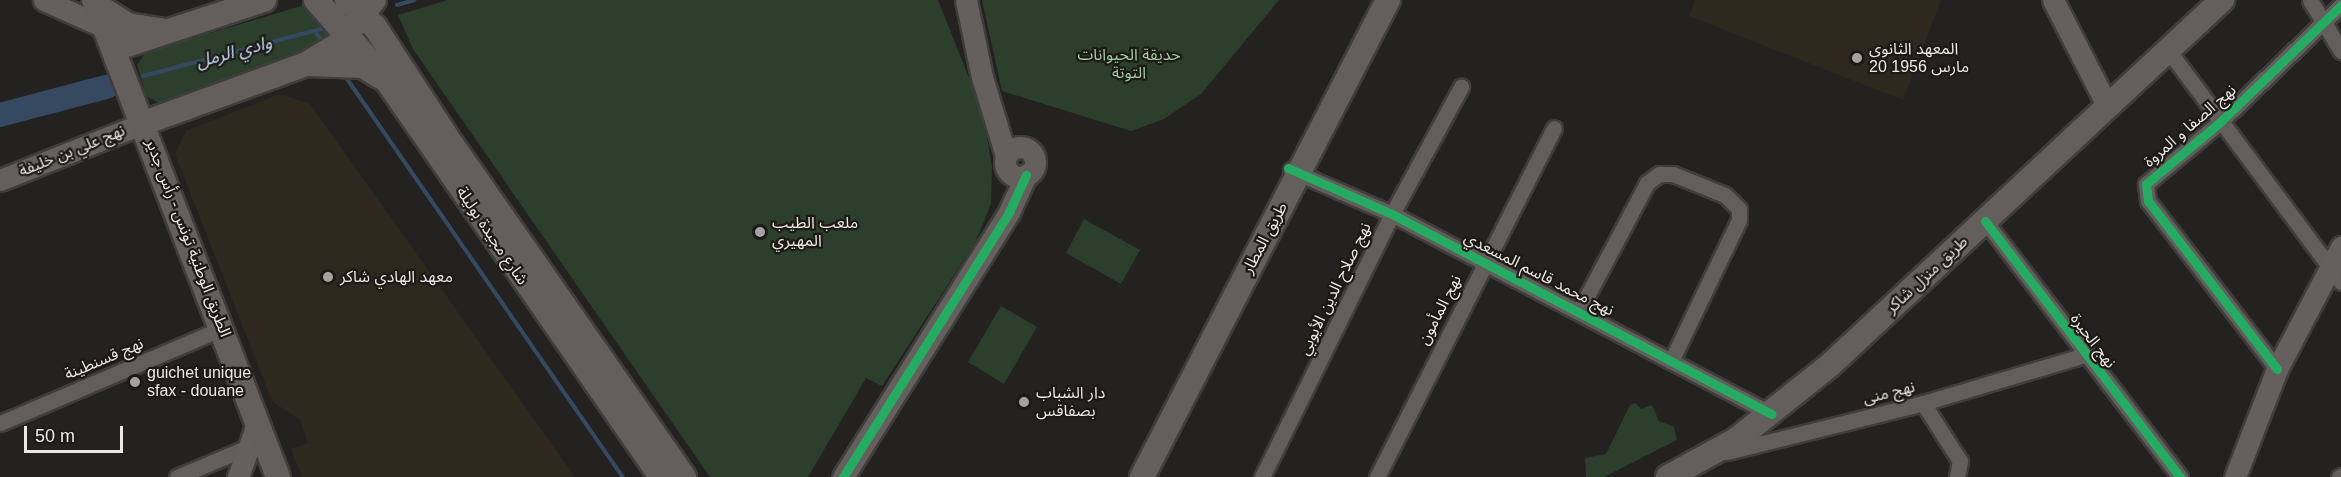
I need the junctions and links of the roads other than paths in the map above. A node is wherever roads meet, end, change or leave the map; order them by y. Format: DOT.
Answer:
graph roads {
  1 [pos="44,0"];
  2 [pos="264,0"];
  3 [pos="316,0"];
  4 [pos="966,0"];
  5 [pos="1374,0"];
  6 [pos="1388,0"];
  7 [pos="2054,0"];
  8 [pos="2222,0"];
  9 [pos="2310,0"];
  10 [pos="95,2"];
  11 [pos="358,4"];
  12 [pos="2341,5"];
  13 [pos="2324,21"];
  14 [pos="165,30"];
  15 [pos="346,35"];
  16 [pos="110,39"];
  17 [pos="2168,50"];
  18 [pos="2341,51"];
  19 [pos="306,64"];
  20 [pos="387,81"];
  21 [pos="1461,87"];
  22 [pos="2108,107"];
  23 [pos="144,123"];
  24 [pos="2218,123"];
  25 [pos="1554,128"];
  26 [pos="1294,171"];
  27 [pos="0,180"];
  28 [pos="1392,214"];
  29 [pos="1985,221"];
  30 [pos="2335,255"];
  31 [pos="1484,264"];
  32 [pos="2341,282"];
  33 [pos="1579,311"];
  34 [pos="223,328"];
  35 [pos="2085,355"];
  36 [pos="1671,361"];
  37 [pos="2277,369"];
  38 [pos="1923,403"];
  39 [pos="1772,414"];
  40 [pos="0,423"];
  41 [pos="257,424"];
  42 [pos="246,448"];
  43 [pos="1701,459"];
  44 [pos="1140,475"];
  45 [pos="1677,475"];
  46 [pos="177,477"];
  47 [pos="238,477"];
  48 [pos="278,477"];
  49 [pos="661,477"];
  50 [pos="684,477"];
  51 [pos="843,477"];
  52 [pos="1262,477"];
  53 [pos="1377,477"];
  54 [pos="1957,477"];
  55 [pos="2180,477"];
  56 [pos="2235,477"];
  1 -- 16 [label="street"];
  2 -- 14 [label="main road"];
  3 -- 15 [label="main road, شارع مجيدة بوليلة"];
  4 -- 51 [label="street"];
  5 -- 26 [label="main road, طريق المطار"];
  6 -- 26 [label="main road, طريق المطار"];
  7 -- 22 [label="street"];
  8 -- 17 [label="main road, طريق منزل شاكر"];
  9 -- 13 [label="street"];
  10 -- 14 [label="main road"];
  10 -- 16 [label="main road, الطريق الوطنية تونس - رأس جدير"];
  11 -- 15 [label="main road"];
  11 -- 50 [label="main road, شارع مجيدة بوليلة"];
  12 -- 13 [label="street, نهج الصفا و المروة"];
  13 -- 18 [label="street"];
  13 -- 24 [label="street, نهج الصفا و المروة"];
  14 -- 16 [label="main road"];
  15 -- 19 [label="main road"];
  15 -- 20 [label="main road, شارع مجيدة بوليلة"];
  16 -- 23 [label="main road, الطريق الوطنية تونس - رأس جدير"];
  17 -- 22 [label="main road, طريق منزل شاكر"];
  17 -- 24 [label="street"];
  19 -- 20 [label="main road"];
  19 -- 23 [label="main road"];
  20 -- 49 [label="main road, شارع مجيدة بوليلة"];
  21 -- 28 [label="street, نهج صلاح الدين الأيوبي"];
  22 -- 29 [label="main road, طريق منزل شاكر"];
  23 -- 27 [label="street, نهج علي بن خليفة"];
  23 -- 34 [label="main road, الطريق الوطنية تونس - رأس جدير"];
  24 -- 30 [label="street"];
  24 -- 37 [label="street, نهج الصفا و المروة"];
  25 -- 31 [label="street, نهج المأمون"];
  26 -- 28 [label="street, نهج محمد قاسم المسعدي"];
  26 -- 44 [label="main road, طريق المطار"];
  28 -- 31 [label="street, نهج محمد قاسم المسعدي"];
  28 -- 52 [label="street, نهج صلاح الدين الأيوبي"];
  29 -- 35 [label="street, نهج الحيرة"];
  29 -- 39 [label="main road, طريق منزل شاكر"];
  30 -- 32 [label="street"];
  30 -- 37 [label="street"];
  31 -- 33 [label="street, نهج محمد قاسم المسعدي"];
  31 -- 53 [label="street, نهج المأمون"];
  33 -- 36 [label="street, نهج محمد قاسم المسعدي"];
  33 -- 36 [label="street"];
  34 -- 40 [label="street, نهج قسنطينة"];
  34 -- 41 [label="main road, الطريق الوطنية تونس - رأس جدير"];
  35 -- 38 [label="street, نهج منى"];
  35 -- 55 [label="street, نهج الحيرة"];
  36 -- 39 [label="street, نهج محمد قاسم المسعدي"];
  37 -- 56 [label="street"];
  38 -- 43 [label="street, نهج منى"];
  38 -- 54 [label="street"];
  39 -- 43 [label="main road, طريق منزل شاكر"];
  41 -- 42 [label="street"];
  41 -- 48 [label="main road, الطريق الوطنية تونس - رأس جدير"];
  42 -- 46 [label="street"];
  42 -- 47 [label="street"];
  43 -- 45 [label="main road, طريق منزل شاكر"];
}
